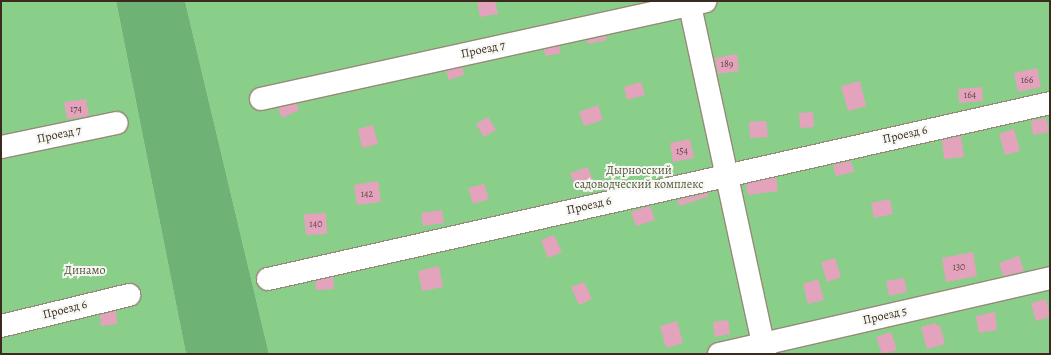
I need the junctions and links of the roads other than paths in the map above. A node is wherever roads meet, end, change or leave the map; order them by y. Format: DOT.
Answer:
graph roads {
  1 [pos="695,2"];
  2 [pos="261,99"];
  3 [pos="1050,103"];
  4 [pos="117,123"];
  5 [pos="1,147"];
  6 [pos="726,175"];
  7 [pos="1050,278"];
  8 [pos="268,280"];
  9 [pos="129,295"];
  10 [pos="1,326"];
  11 [pos="764,349"];
  12 [pos="719,354"];
  1 -- 2 [label="street, Проезд 7"];
  1 -- 6 [label="street"];
  3 -- 6 [label="street, Проезд 6"];
  4 -- 5 [label="street, Проезд 7"];
  6 -- 8 [label="street, Проезд 6"];
  6 -- 11 [label="street"];
  7 -- 11 [label="street, Проезд 5"];
  9 -- 10 [label="street, Проезд 6"];
  11 -- 12 [label="street, Проезд 5"];
}
